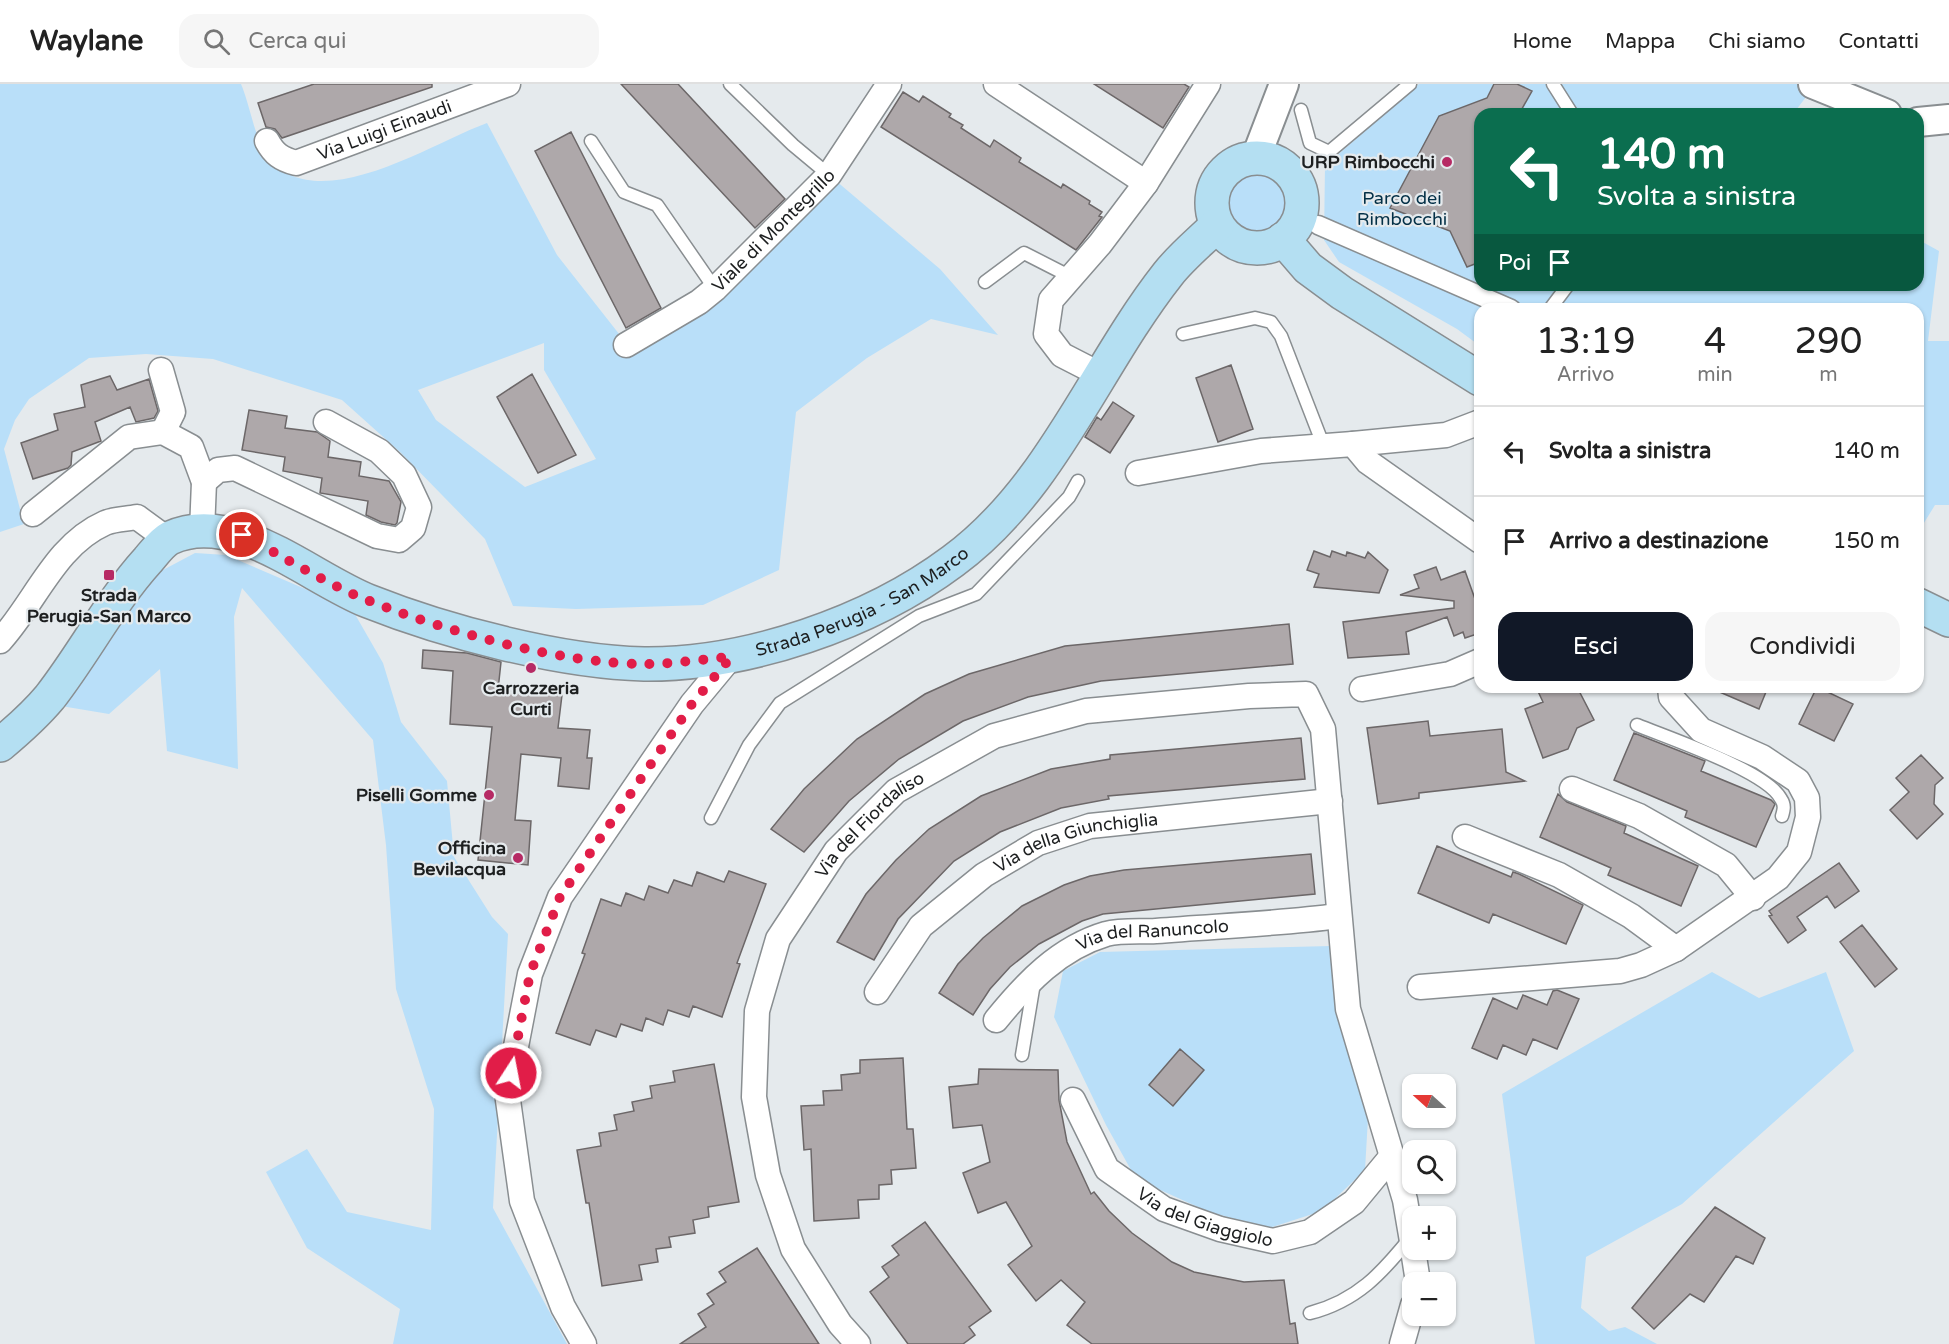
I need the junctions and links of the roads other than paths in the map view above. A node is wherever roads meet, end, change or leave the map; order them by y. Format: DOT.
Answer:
graph roads {
  1 [pos="508,84"];
  2 [pos="730,84"];
  3 [pos="889,84"];
  4 [pos="996,84"];
  5 [pos="1208,84"];
  6 [pos="1284,84"];
  7 [pos="1410,84"];
  8 [pos="1553,84"];
  9 [pos="1813,84"];
  10 [pos="1568,108"];
  11 [pos="1872,108"];
  12 [pos="1301,110"];
  13 [pos="1949,119"];
  14 [pos="1924,121"];
  15 [pos="267,141"];
  16 [pos="591,141"];
  17 [pos="1256,157"];
  18 [pos="829,175"];
  19 [pos="1146,183"];
  20 [pos="1217,225"];
  21 [pos="1317,225"];
  22 [pos="1283,239"];
  23 [pos="1071,277"];
  24 [pos="985,282"];
  25 [pos="715,289"];
  26 [pos="1497,303"];
  27 [pos="1183,334"];
  28 [pos="626,345"];
  29 [pos="161,370"];
  30 [pos="1101,375"];
  31 [pos="1474,375"];
  32 [pos="326,422"];
  33 [pos="1474,424"];
  34 [pos="163,432"];
  35 [pos="1353,444"];
  36 [pos="1324,447"];
  37 [pos="1138,473"];
  38 [pos="1078,481"];
  39 [pos="204,482"];
  40 [pos="33,514"];
  41 [pos="202,531"];
  42 [pos="1474,536"];
  43 [pos="167,538"];
  44 [pos="1924,608"];
  45 [pos="1949,620"];
  46 [pos="0,641"];
  47 [pos="731,657"];
  48 [pos="1474,664"];
  49 [pos="1362,689"];
  50 [pos="1671,693"];
  51 [pos="1637,725"];
  52 [pos="0,744"];
  53 [pos="1757,765"];
  54 [pos="1572,789"];
  55 [pos="1330,801"];
  56 [pos="1782,816"];
  57 [pos="711,818"];
  58 [pos="1465,837"];
  59 [pos="1753,898"];
  60 [pos="1338,916"];
  61 [pos="1676,949"];
  62 [pos="1035,975"];
  63 [pos="1420,987"];
  64 [pos="877,992"];
  65 [pos="996,1020"];
  66 [pos="1022,1055"];
  67 [pos="1073,1100"];
  68 [pos="1392,1156"];
  69 [pos="1407,1206"];
  70 [pos="1402,1254"];
  71 [pos="1310,1313"];
  72 [pos="1407,1326"];
  73 [pos="584,1344"];
  74 [pos="858,1344"];
  75 [pos="1402,1344"];
  1 -- 15 [label="street, Via Luigi Einaudi"];
  2 -- 18 [label="lane"];
  3 -- 18 [label="street, Viale di Montegrillo"];
  4 -- 19 [label="street"];
  5 -- 19 [label="street"];
  6 -- 17 [label="street"];
  7 -- 12 [label="lane"];
  8 -- 10 [label="lane"];
  9 -- 11 [label="street"];
  13 -- 14 [label="street"];
  16 -- 25 [label="lane"];
  17 -- 20 [label="main road"];
  17 -- 22 [label="main road"];
  18 -- 25 [label="street, Viale di Montegrillo"];
  19 -- 23 [label="street"];
  20 -- 22 [label="main road"];
  20 -- 30 [label="main road, Strada Perugia - San Marco"];
  21 -- 26 [label="street"];
  22 -- 31 [label="main road"];
  23 -- 24 [label="lane"];
  23 -- 30 [label="street"];
  25 -- 28 [label="street, Viale di Montegrillo"];
  27 -- 36 [label="lane"];
  29 -- 34 [label="street"];
  30 -- 47 [label="main road, Strada Perugia - San Marco"];
  32 -- 39 [label="street"];
  33 -- 35 [label="street"];
  34 -- 39 [label="street"];
  34 -- 40 [label="street"];
  35 -- 36 [label="street"];
  35 -- 42 [label="street"];
  36 -- 37 [label="street"];
  38 -- 57 [label="lane"];
  39 -- 41 [label="street"];
  41 -- 43 [label="main road, Strada Perugia - San Marco"];
  41 -- 47 [label="main road, Strada Perugia - San Marco"];
  43 -- 46 [label="street"];
  43 -- 52 [label="main road"];
  44 -- 45 [label="main road"];
  47 -- 73 [label="street"];
  48 -- 49 [label="street"];
  50 -- 53 [label="street"];
  51 -- 53 [label="lane"];
  53 -- 56 [label="lane"];
  53 -- 59 [label="street"];
  54 -- 59 [label="street"];
  55 -- 60 [label="street"];
  55 -- 64 [label="street, Via della Giunchiglia"];
  55 -- 74 [label="street, Via del Fiordaliso"];
  58 -- 61 [label="street"];
  59 -- 61 [label="street"];
  60 -- 62 [label="street, Via del Ranuncolo"];
  60 -- 68 [label="street"];
  61 -- 63 [label="street"];
  62 -- 65 [label="street, Via del Ranuncolo"];
  62 -- 66 [label="lane"];
  67 -- 68 [label="street, Via del Giaggiolo"];
  68 -- 69 [label="street"];
  70 -- 71 [label="lane"];
  72 -- 75 [label="street"];
}
